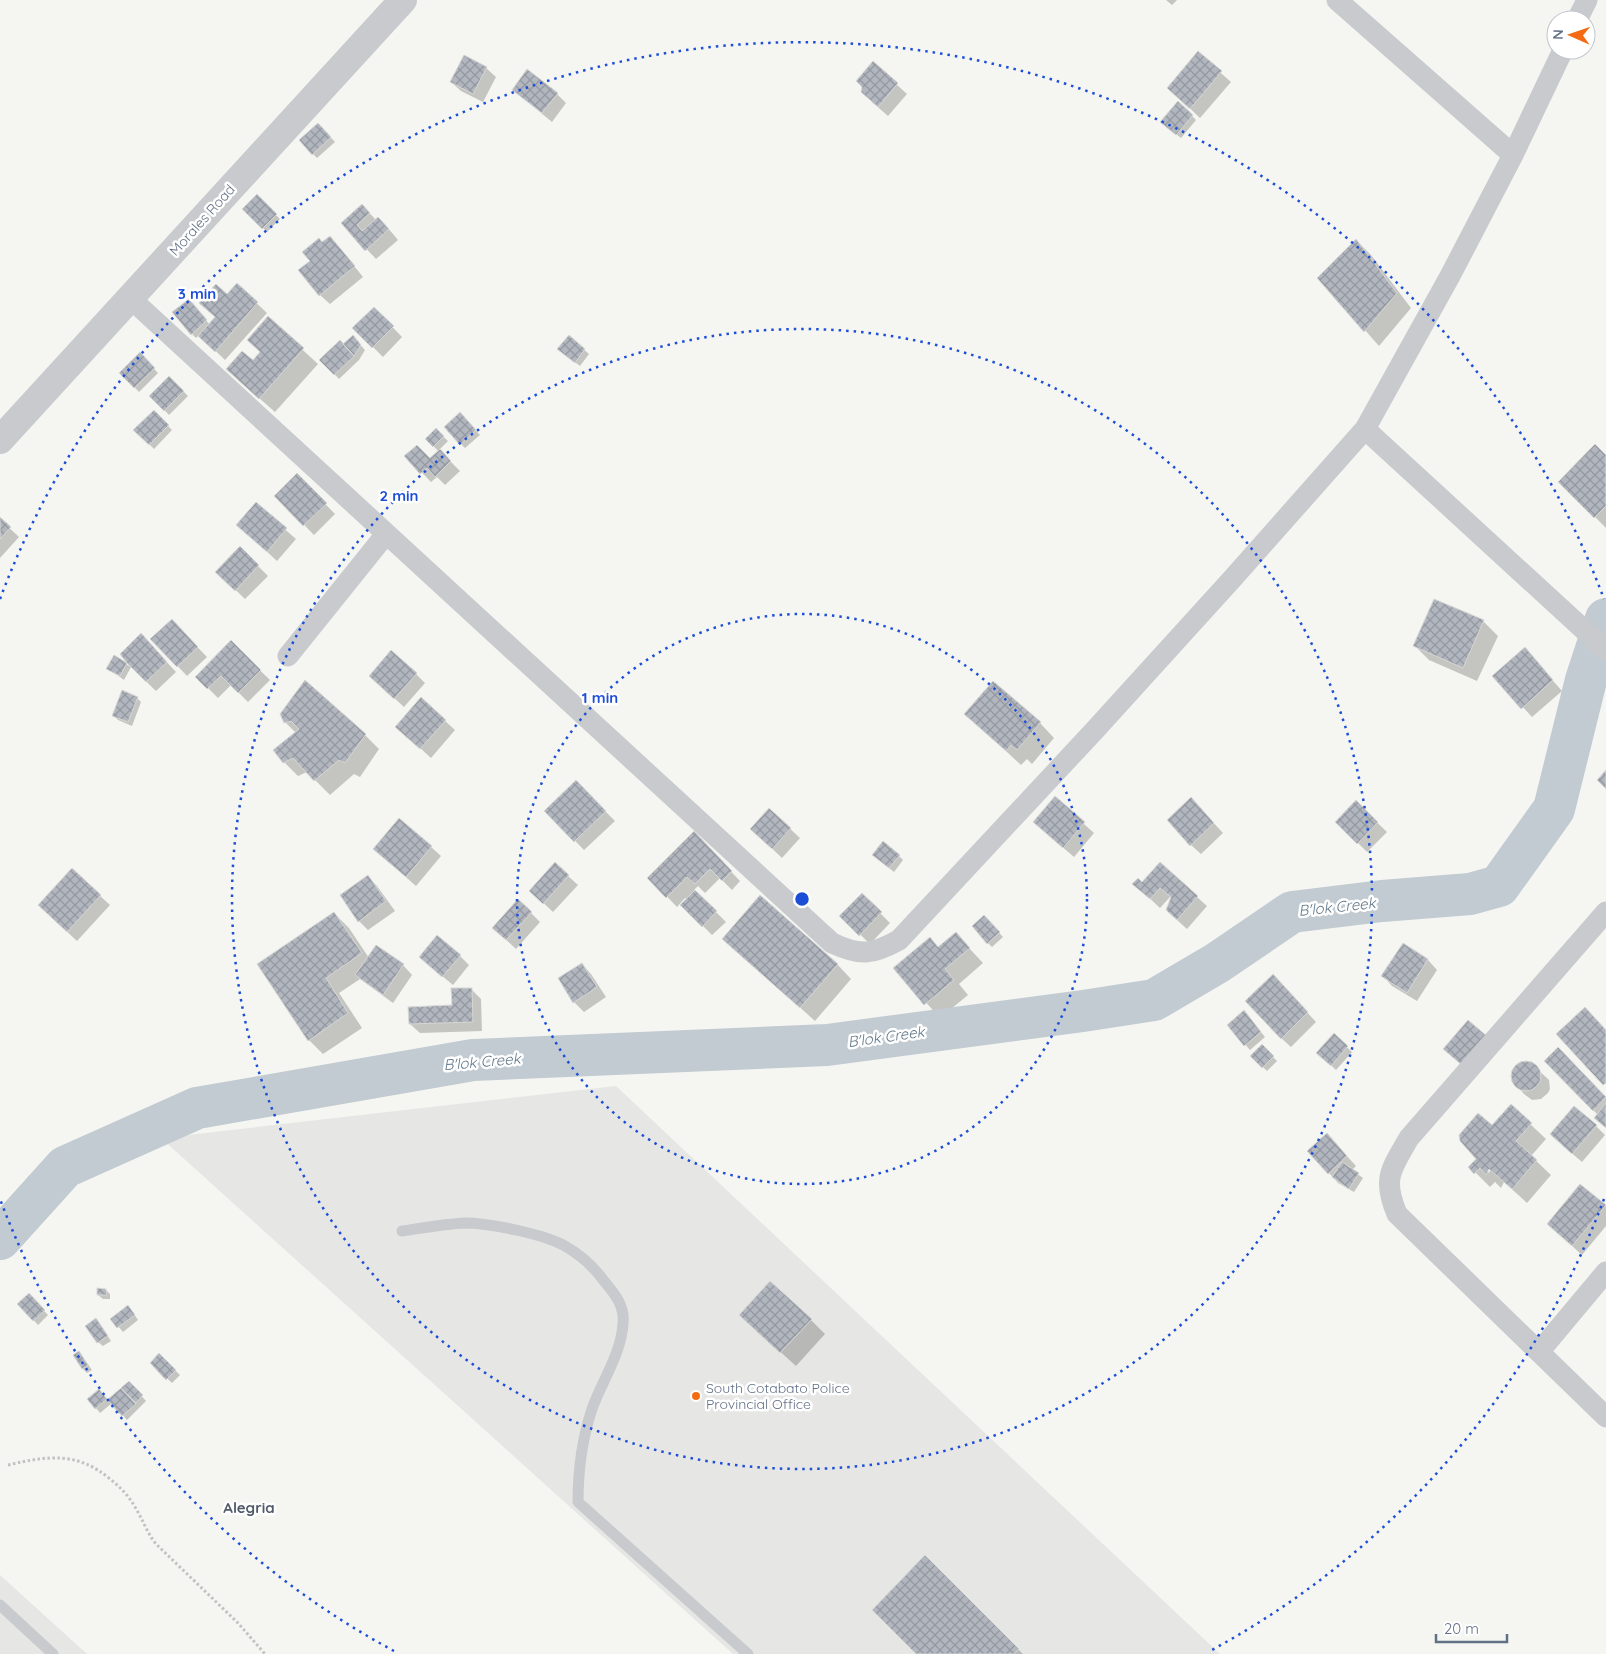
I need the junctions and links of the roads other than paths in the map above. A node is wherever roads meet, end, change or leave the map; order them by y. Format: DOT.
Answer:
graph roads {
  1 [pos="403,0"];
  2 [pos="1337,0"];
  3 [pos="1558,60"];
  4 [pos="1513,155"];
  5 [pos="130,298"];
  6 [pos="1365,429"];
  7 [pos="0,440"];
  8 [pos="386,534"];
  9 [pos="1606,650"];
  10 [pos="288,656"];
  11 [pos="1606,912"];
  12 [pos="402,1231"];
  13 [pos="1606,1272"];
  14 [pos="1539,1352"];
  15 [pos="1606,1417"];
  16 [pos="0,1605"];
  17 [pos="53,1654"];
  18 [pos="748,1654"];
  1 -- 5 [label="street, Morales Road"];
  2 -- 4 [label="street"];
  3 -- 4 [label="street"];
  4 -- 6 [label="street"];
  5 -- 7 [label="street, Morales Road"];
  5 -- 8 [label="street"];
  6 -- 8 [label="street"];
  6 -- 9 [label="street"];
  8 -- 10 [label="street"];
  11 -- 14 [label="street"];
  12 -- 18 [label="lane"];
  13 -- 14 [label="street"];
  14 -- 15 [label="street"];
  16 -- 17 [label="lane"];
}
